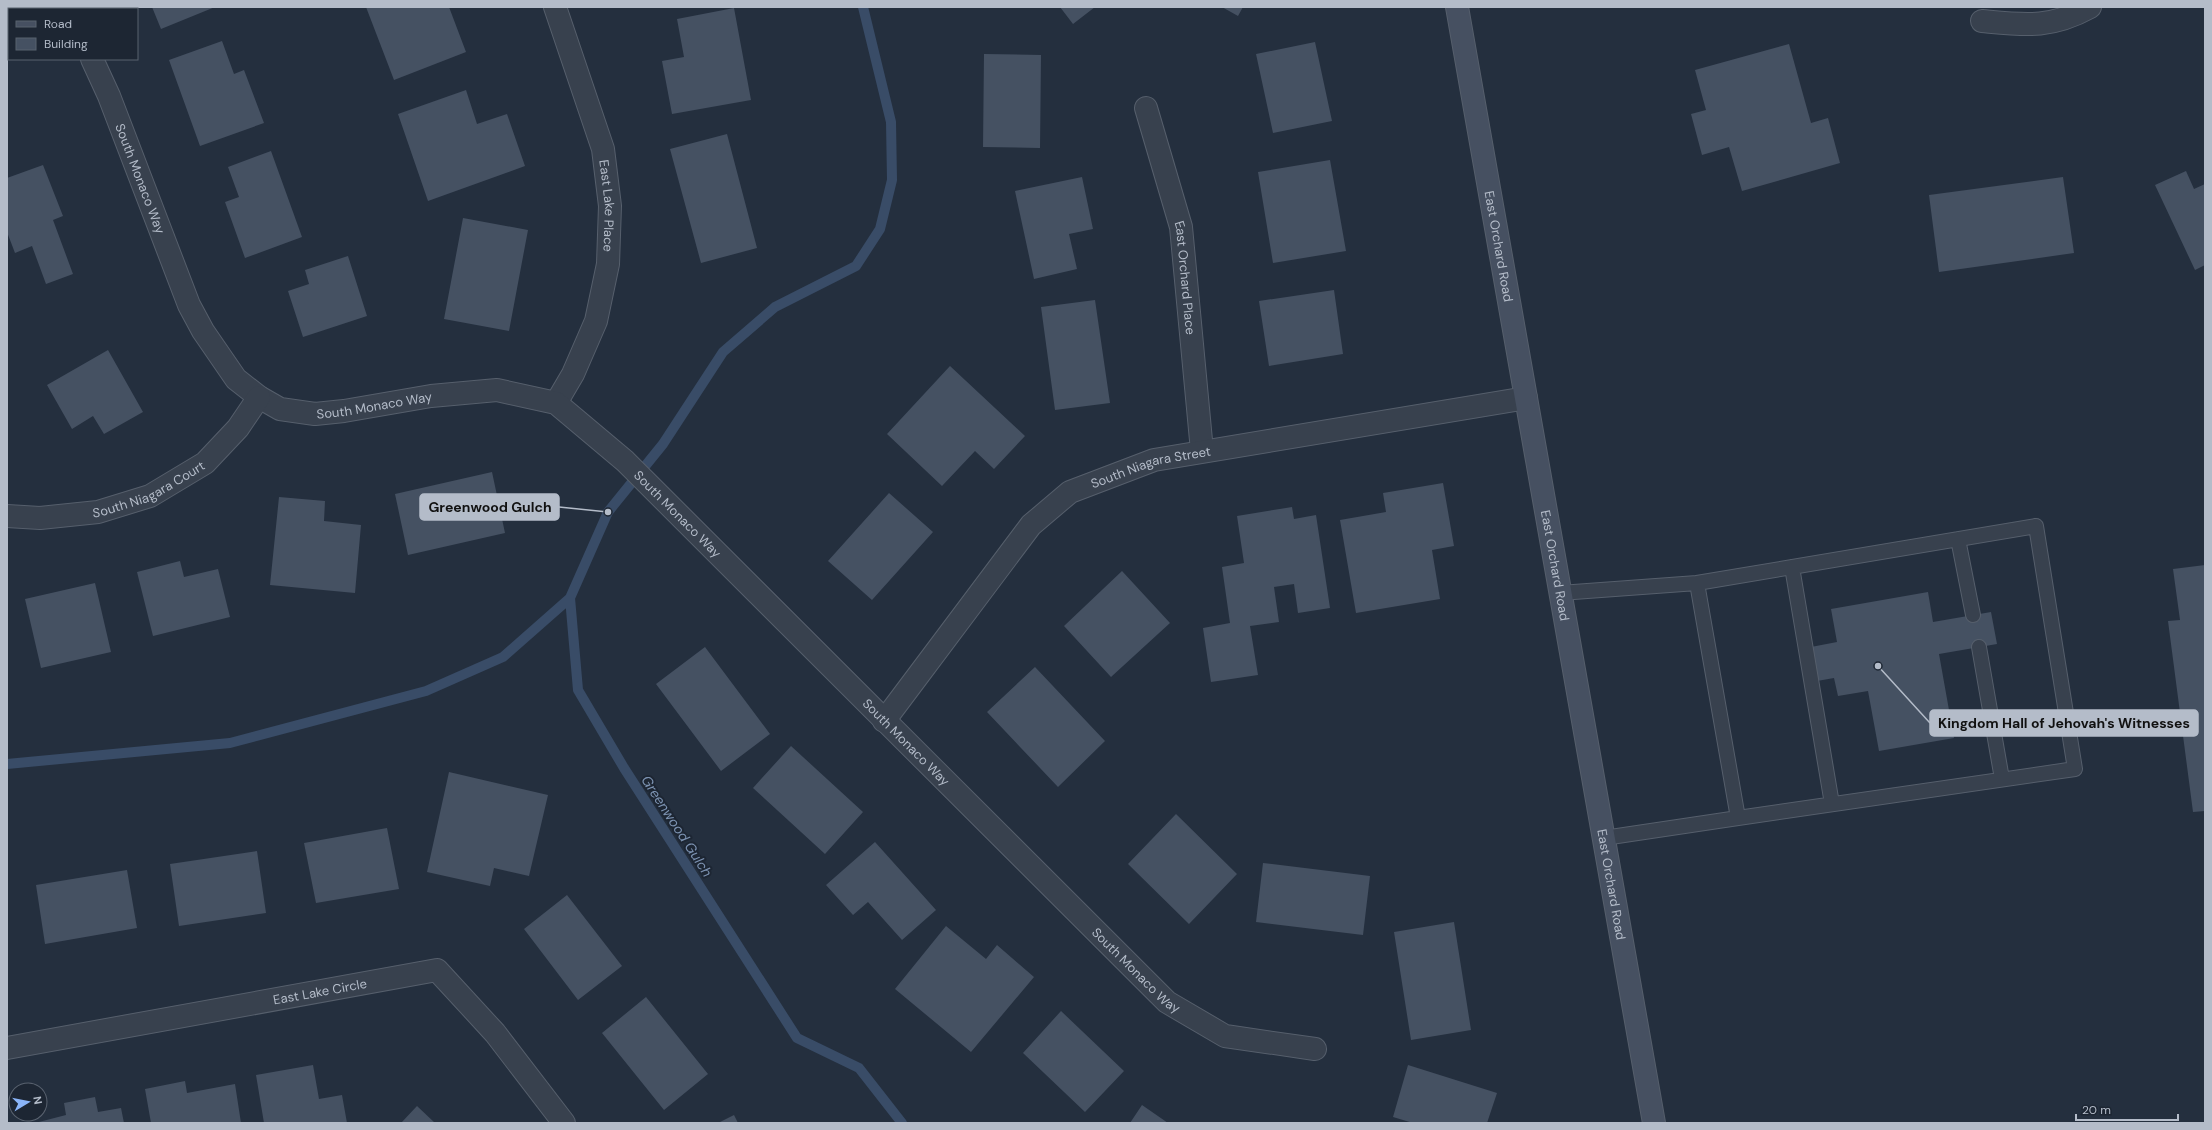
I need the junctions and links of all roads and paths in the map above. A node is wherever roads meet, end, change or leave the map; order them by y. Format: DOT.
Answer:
graph roads {
  1 [pos="555,7"];
  2 [pos="1457,7"];
  3 [pos="2090,7"];
  4 [pos="1982,21"];
  5 [pos="92,60"];
  6 [pos="1146,108"];
  7 [pos="258,397"];
  8 [pos="1526,398"];
  9 [pos="556,403"];
  10 [pos="1202,451"];
  11 [pos="7,516"];
  12 [pos="1958,539"];
  13 [pos="1792,567"];
  14 [pos="1697,583"];
  15 [pos="1560,592"];
  16 [pos="1973,616"];
  17 [pos="1979,647"];
  18 [pos="884,721"];
  19 [pos="2002,779"];
  20 [pos="1832,804"];
  21 [pos="1738,818"];
  22 [pos="1604,838"];
  23 [pos="7,1048"];
  24 [pos="1314,1049"];
  25 [pos="564,1123"];
  26 [pos="1654,1123"];
  1 -- 9 [label="street, East Lake Place"];
  2 -- 8 [label="main road, East Orchard Road"];
  3 -- 4 [label="street"];
  5 -- 7 [label="street, South Monaco Way"];
  6 -- 10 [label="street, East Orchard Place"];
  7 -- 9 [label="street, South Monaco Way"];
  7 -- 11 [label="street, South Niagara Court"];
  8 -- 10 [label="street, South Niagara Street"];
  8 -- 15 [label="main road, East Orchard Road"];
  9 -- 18 [label="street, South Monaco Way"];
  10 -- 18 [label="street, South Niagara Street"];
  12 -- 13 [label="lane"];
  12 -- 16 [label="lane"];
  12 -- 19 [label="lane"];
  13 -- 14 [label="lane"];
  13 -- 20 [label="lane"];
  14 -- 15 [label="lane"];
  14 -- 21 [label="lane"];
  15 -- 22 [label="main road, East Orchard Road"];
  17 -- 19 [label="lane"];
  18 -- 24 [label="street, South Monaco Way"];
  19 -- 20 [label="lane"];
  20 -- 21 [label="lane"];
  21 -- 22 [label="lane"];
  22 -- 26 [label="main road, East Orchard Road"];
  23 -- 25 [label="street, East Lake Circle"];
}
